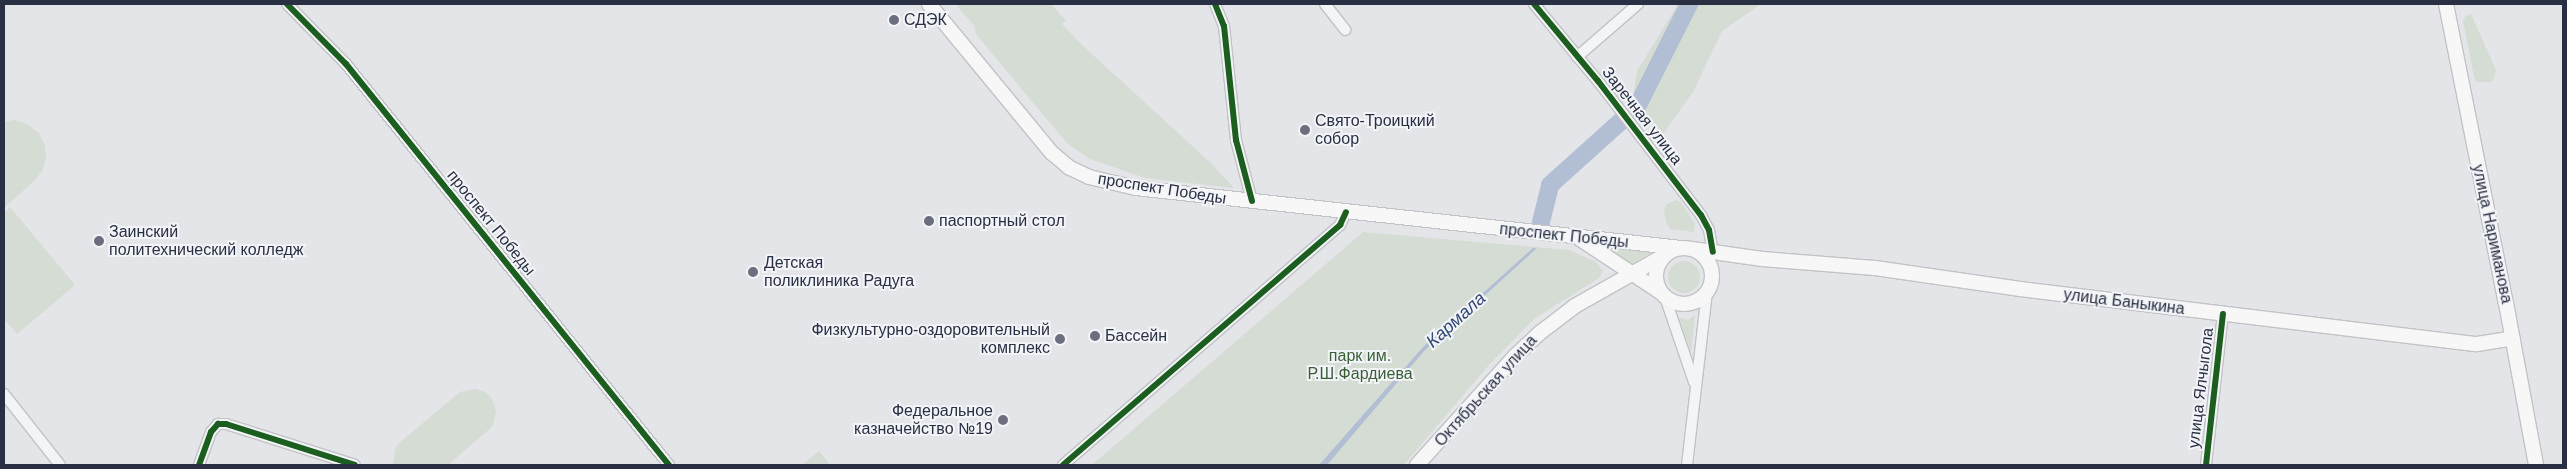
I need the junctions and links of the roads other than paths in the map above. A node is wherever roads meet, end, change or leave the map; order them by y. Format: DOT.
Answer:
graph roads {
  1 [pos="286,4"];
  2 [pos="929,4"];
  3 [pos="1215,4"];
  4 [pos="1325,4"];
  5 [pos="1534,4"];
  6 [pos="1638,4"];
  7 [pos="2446,4"];
  8 [pos="1344,30"];
  9 [pos="1577,57"];
  10 [pos="1252,202"];
  11 [pos="1346,212"];
  12 [pos="1578,238"];
  13 [pos="1687,248"];
  14 [pos="1713,252"];
  15 [pos="1665,255"];
  16 [pos="1734,255"];
  17 [pos="1711,270"];
  18 [pos="1632,272"];
  19 [pos="1707,292"];
  20 [pos="1663,295"];
  21 [pos="2223,314"];
  22 [pos="2513,338"];
  23 [pos="1695,386"];
  24 [pos="4,394"];
  25 [pos="60,465"];
  26 [pos="200,465"];
  27 [pos="355,465"];
  28 [pos="669,465"];
  29 [pos="1063,465"];
  30 [pos="1417,465"];
  31 [pos="1687,465"];
  32 [pos="2206,465"];
  33 [pos="2536,465"];
  1 -- 28 [label="street, проспект Победы"];
  2 -- 10 [label="main road, проспект Победы"];
  3 -- 10 [label="street"];
  4 -- 8 [label="street"];
  5 -- 9 [label="street, Заречная улица"];
  6 -- 9 [label="street"];
  7 -- 22 [label="main road, улица Нариманова"];
  9 -- 14 [label="street, Заречная улица"];
  10 -- 11 [label="main road, проспект Победы"];
  11 -- 12 [label="main road, проспект Победы"];
  11 -- 29 [label="street"];
  12 -- 13 [label="main road, проспект Победы"];
  12 -- 18 [label="main road"];
  13 -- 14 [label="main road, проспект Победы"];
  13 -- 15 [label="main road"];
  13 -- 17 [label="main road"];
  14 -- 16 [label="main road, улица Баныкина"];
  15 -- 18 [label="main road, Октябрьская улица"];
  15 -- 20 [label="main road"];
  16 -- 17 [label="main road"];
  16 -- 21 [label="main road, улица Баныкина"];
  17 -- 19 [label="main road"];
  18 -- 20 [label="main road"];
  18 -- 30 [label="main road, Октябрьская улица"];
  19 -- 20 [label="main road"];
  19 -- 23 [label="street"];
  20 -- 23 [label="street"];
  21 -- 22 [label="main road, улица Баныкина"];
  21 -- 32 [label="street, улица Ялчыгола"];
  22 -- 33 [label="main road, улица Нариманова"];
  23 -- 31 [label="street"];
  24 -- 25 [label="street"];
  26 -- 27 [label="street"];
}
